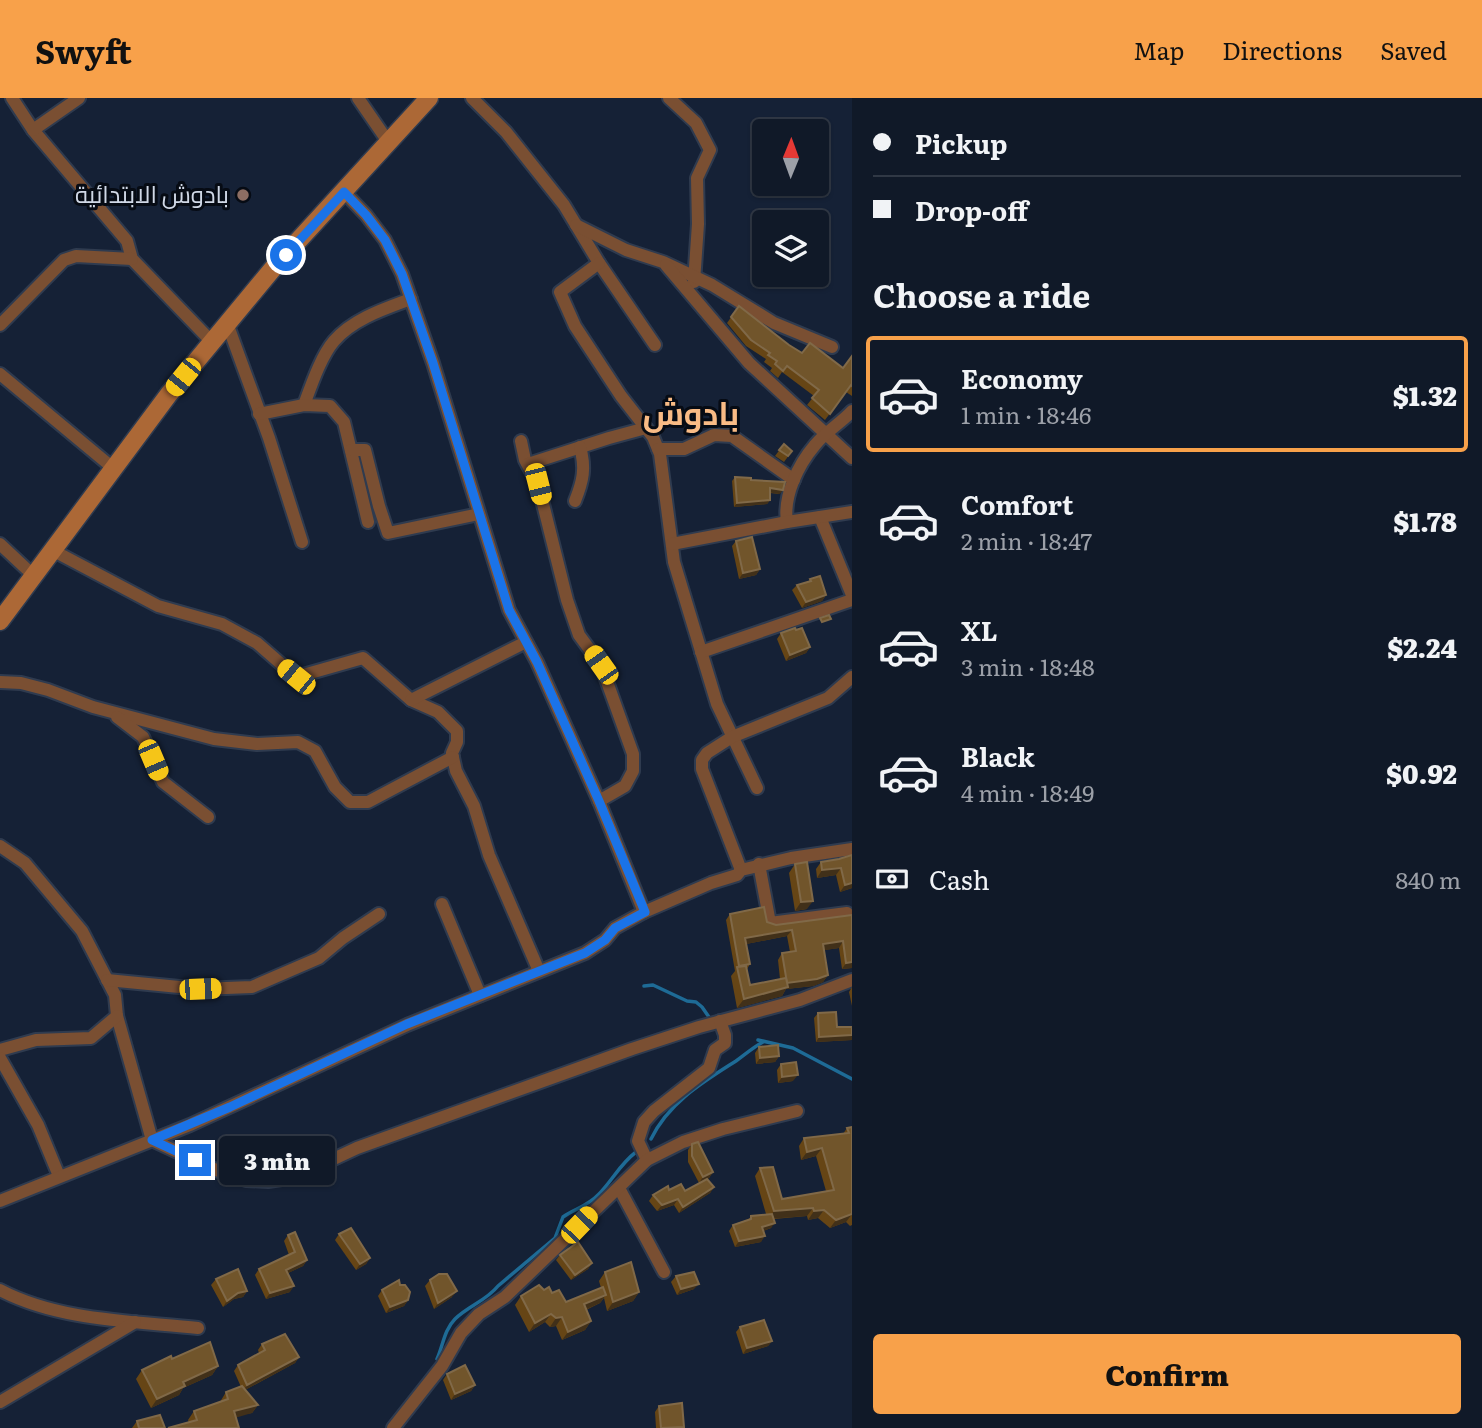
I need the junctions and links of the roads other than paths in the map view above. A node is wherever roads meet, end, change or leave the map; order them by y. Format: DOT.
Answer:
graph roads {
  1 [pos="12,98"];
  2 [pos="79,98"];
  3 [pos="358,98"];
  4 [pos="472,98"];
  5 [pos="669,98"];
  6 [pos="423,100"];
  7 [pos="33,130"];
  8 [pos="389,143"];
  9 [pos="344,192"];
  10 [pos="576,225"];
  11 [pos="132,259"];
  12 [pos="663,262"];
  13 [pos="599,263"];
  14 [pos="695,277"];
  15 [pos="692,296"];
  16 [pos="411,299"];
  17 [pos="227,323"];
  18 [pos="0,325"];
  19 [pos="212,341"];
  20 [pos="655,345"];
  21 [pos="832,348"];
  22 [pos="0,374"];
  23 [pos="304,405"];
  24 [pos="852,411"];
  25 [pos="259,414"];
  26 [pos="646,428"];
  27 [pos="826,435"];
  28 [pos="521,442"];
  29 [pos="580,447"];
  30 [pos="658,449"];
  31 [pos="351,450"];
  32 [pos="852,458"];
  33 [pos="528,464"];
  34 [pos="113,468"];
  35 [pos="794,480"];
  36 [pos="575,501"];
  37 [pos="852,512"];
  38 [pos="478,514"];
  39 [pos="820,517"];
  40 [pos="368,522"];
  41 [pos="787,522"];
  42 [pos="302,542"];
  43 [pos="0,544"];
  44 [pos="672,544"];
  45 [pos="52,550"];
  46 [pos="33,575"];
  47 [pos="852,597"];
  48 [pos="0,621"];
  49 [pos="526,642"];
  50 [pos="701,652"];
  51 [pos="852,677"];
  52 [pos="0,682"];
  53 [pos="411,700"];
  54 [pos="111,713"];
  55 [pos="732,737"];
  56 [pos="453,757"];
  57 [pos="757,788"];
  58 [pos="599,801"];
  59 [pos="208,817"];
  60 [pos="0,846"];
  61 [pos="852,849"];
  62 [pos="759,864"];
  63 [pos="741,870"];
  64 [pos="442,904"];
  65 [pos="645,912"];
  66 [pos="847,913"];
  67 [pos="379,914"];
  68 [pos="539,971"];
  69 [pos="107,980"];
  70 [pos="852,980"];
  71 [pos="481,995"];
  72 [pos="117,1016"];
  73 [pos="720,1021"];
  74 [pos="0,1050"];
  75 [pos="0,1058"];
  76 [pos="797,1111"];
  77 [pos="152,1140"];
  78 [pos="647,1160"];
  79 [pos="59,1177"];
  80 [pos="619,1188"];
  81 [pos="0,1201"];
  82 [pos="664,1272"];
  83 [pos="0,1290"];
  84 [pos="136,1321"];
  85 [pos="198,1328"];
  86 [pos="0,1402"];
  87 [pos="393,1428"];
  1 -- 7 [label="street"];
  2 -- 7 [label="street"];
  3 -- 8 [label="street"];
  4 -- 10 [label="street"];
  5 -- 14 [label="street"];
  6 -- 8 [label="street"];
  7 -- 11 [label="street"];
  8 -- 9 [label="street"];
  9 -- 16 [label="street"];
  9 -- 17 [label="street"];
  10 -- 12 [label="street"];
  10 -- 13 [label="street"];
  11 -- 18 [label="street"];
  11 -- 19 [label="street"];
  12 -- 14 [label="street"];
  12 -- 15 [label="street"];
  13 -- 20 [label="street"];
  13 -- 26 [label="street"];
  14 -- 15 [label="street"];
  14 -- 21 [label="street"];
  15 -- 27 [label="street"];
  16 -- 23 [label="street"];
  16 -- 38 [label="street"];
  17 -- 19 [label="street"];
  17 -- 25 [label="street"];
  19 -- 34 [label="street"];
  22 -- 34 [label="street"];
  23 -- 25 [label="street"];
  23 -- 31 [label="street"];
  24 -- 27 [label="street"];
  25 -- 42 [label="street"];
  26 -- 29 [label="street"];
  26 -- 30 [label="street"];
  27 -- 32 [label="street"];
  27 -- 35 [label="street"];
  28 -- 33 [label="street"];
  29 -- 33 [label="street"];
  29 -- 36 [label="street"];
  30 -- 35 [label="street"];
  30 -- 44 [label="street"];
  31 -- 38 [label="street"];
  31 -- 40 [label="street"];
  33 -- 58 [label="street"];
  34 -- 45 [label="street"];
  35 -- 41 [label="street"];
  37 -- 39 [label="street"];
  38 -- 49 [label="street"];
  39 -- 41 [label="street"];
  39 -- 47 [label="street"];
  41 -- 44 [label="street"];
  43 -- 46 [label="street"];
  44 -- 50 [label="street"];
  45 -- 46 [label="street"];
  45 -- 53 [label="street"];
  46 -- 48 [label="street"];
  47 -- 50 [label="street"];
  49 -- 53 [label="street"];
  49 -- 58 [label="street"];
  50 -- 55 [label="street"];
  51 -- 55 [label="street"];
  52 -- 54 [label="street"];
  53 -- 56 [label="street"];
  54 -- 56 [label="street"];
  54 -- 59 [label="street"];
  55 -- 57 [label="street"];
  55 -- 63 [label="street"];
  56 -- 68 [label="street"];
  58 -- 65 [label="street"];
  60 -- 69 [label="street"];
  61 -- 62 [label="street"];
  62 -- 63 [label="street"];
  62 -- 66 [label="street"];
  63 -- 65 [label="street"];
  64 -- 71 [label="street"];
  65 -- 68 [label="street"];
  67 -- 69 [label="street"];
  68 -- 71 [label="street"];
  69 -- 72 [label="street"];
  70 -- 73 [label="street"];
  71 -- 77 [label="street"];
  72 -- 74 [label="street"];
  72 -- 77 [label="street"];
  73 -- 77 [label="street"];
  73 -- 78 [label="street"];
  75 -- 79 [label="street"];
  76 -- 78 [label="street"];
  77 -- 79 [label="street"];
  78 -- 80 [label="street"];
  79 -- 81 [label="street"];
  80 -- 82 [label="street"];
  80 -- 87 [label="street"];
  83 -- 84 [label="street"];
  84 -- 85 [label="street"];
  84 -- 86 [label="street"];
}
